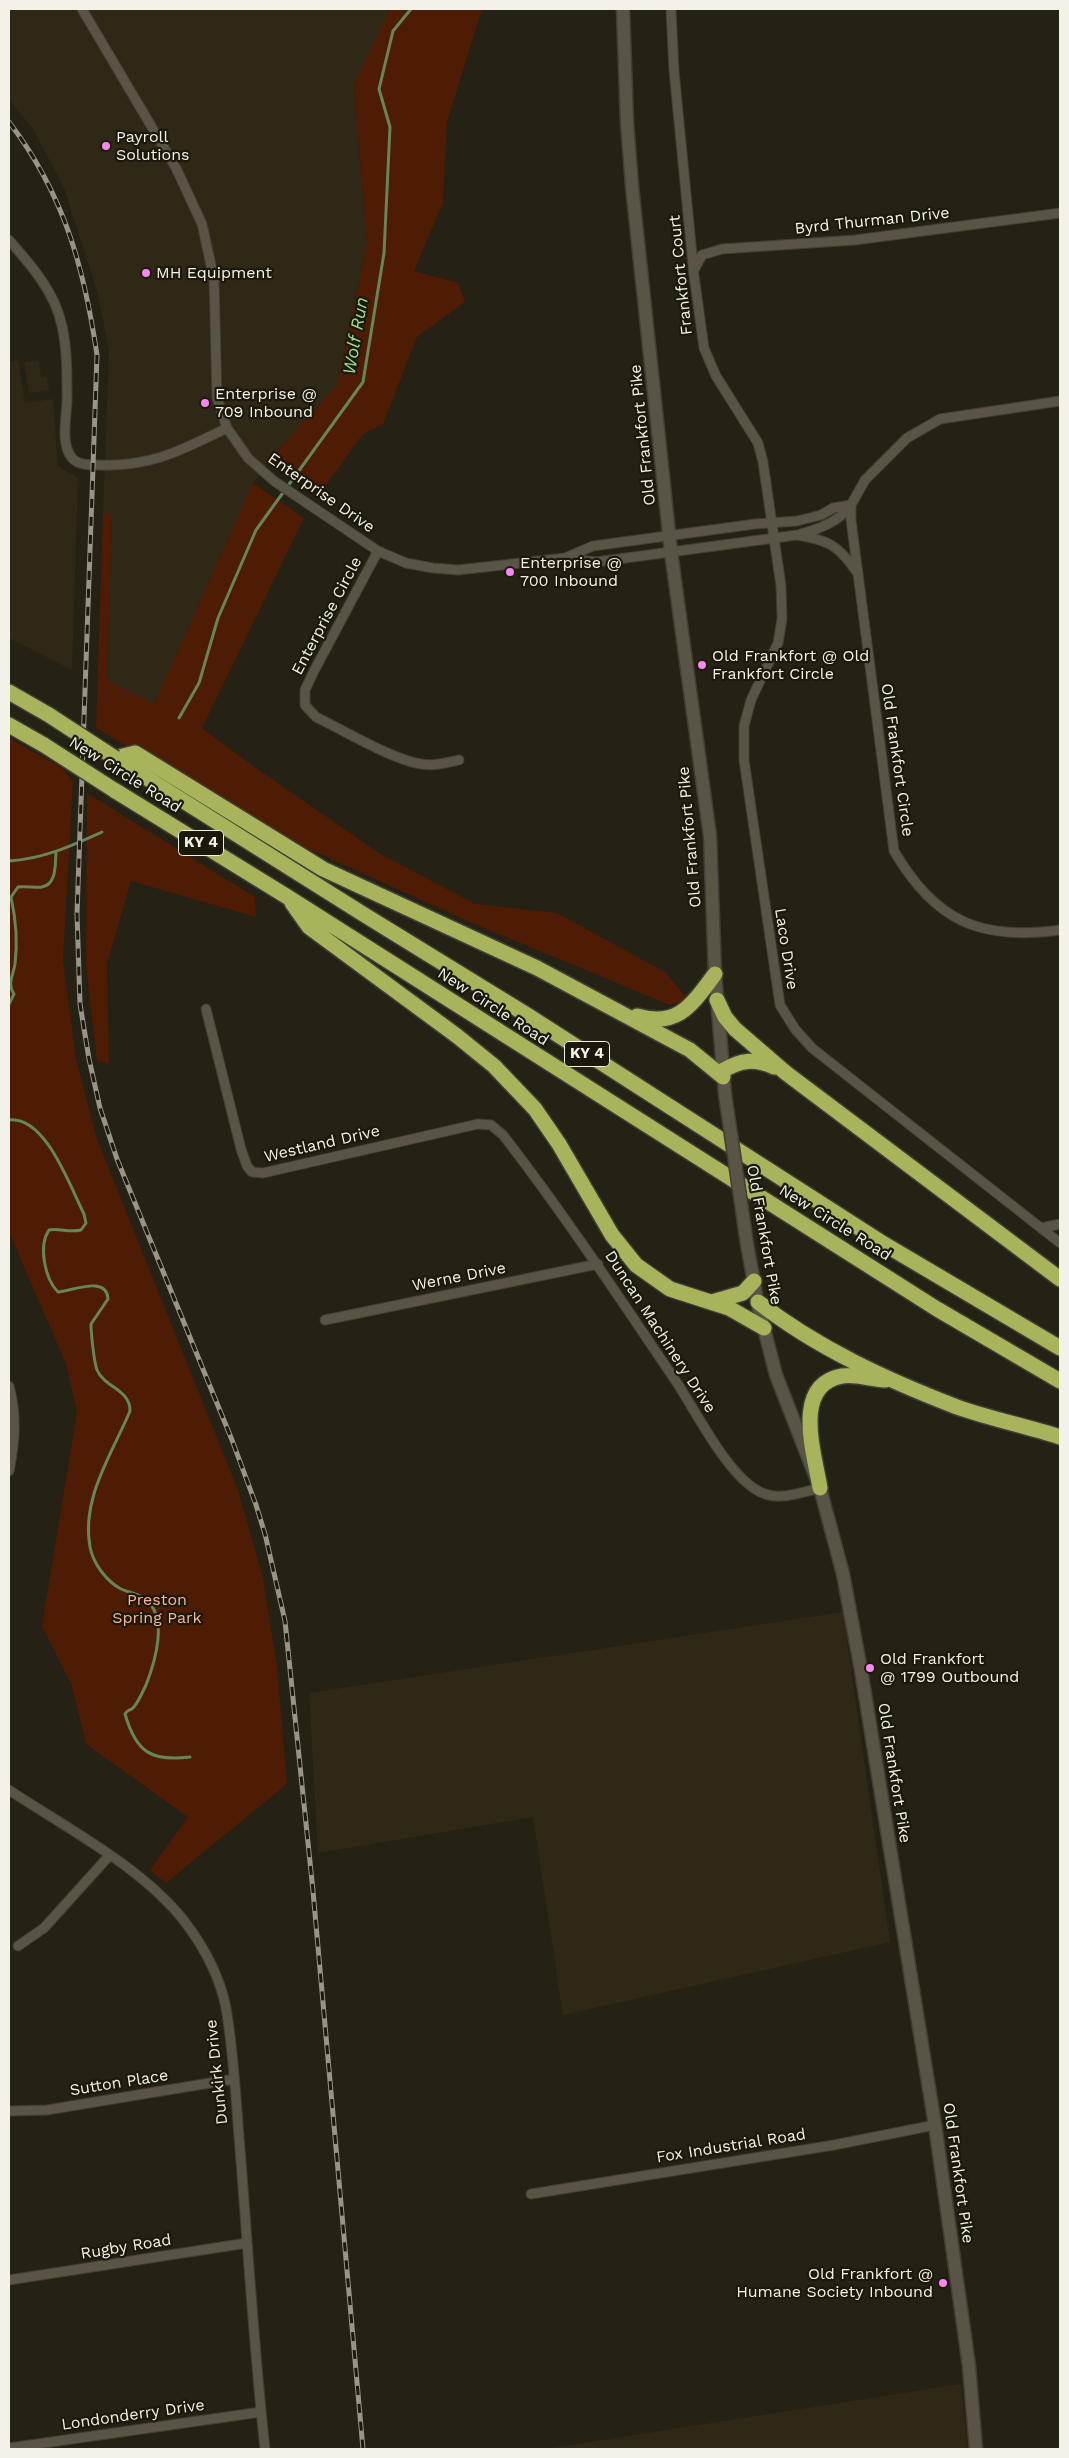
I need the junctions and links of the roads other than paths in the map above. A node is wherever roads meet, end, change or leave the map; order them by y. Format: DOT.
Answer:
graph roads {
  1 [pos="82,9"];
  2 [pos="623,9"];
  3 [pos="671,9"];
  4 [pos="1060,214"];
  5 [pos="9,240"];
  6 [pos="695,268"];
  7 [pos="1060,401"];
  8 [pos="227,428"];
  9 [pos="851,506"];
  10 [pos="772,523"];
  11 [pos="797,535"];
  12 [pos="670,536"];
  13 [pos="774,537"];
  14 [pos="378,551"];
  15 [pos="672,552"];
  16 [pos="565,558"];
  17 [pos="856,571"];
  18 [pos="9,692"];
  19 [pos="9,724"];
  20 [pos="115,758"];
  21 [pos="459,760"];
  22 [pos="286,896"];
  23 [pos="1060,930"];
  24 [pos="715,974"];
  25 [pos="717,1000"];
  26 [pos="206,1009"];
  27 [pos="624,1013"];
  28 [pos="786,1073"];
  29 [pos="722,1074"];
  30 [pos="503,1135"];
  31 [pos="1060,1224"];
  32 [pos="1041,1228"];
  33 [pos="1060,1243"];
  34 [pos="598,1264"];
  35 [pos="1060,1278"];
  36 [pos="754,1281"];
  37 [pos="710,1302"];
  38 [pos="758,1302"];
  39 [pos="326,1320"];
  40 [pos="764,1328"];
  41 [pos="1060,1348"];
  42 [pos="896,1380"];
  43 [pos="1060,1381"];
  44 [pos="9,1386"];
  45 [pos="1060,1437"];
  46 [pos="9,1471"];
  47 [pos="820,1488"];
  48 [pos="9,1790"];
  49 [pos="109,1856"];
  50 [pos="18,1946"];
  51 [pos="234,2079"];
  52 [pos="9,2111"];
  53 [pos="935,2125"];
  54 [pos="531,2194"];
  55 [pos="248,2242"];
  56 [pos="9,2280"];
  57 [pos="261,2412"];
  58 [pos="9,2448"];
  59 [pos="265,2449"];
  60 [pos="976,2449"];
  1 -- 8 [label="street, Enterprise Drive"];
  2 -- 12 [label="main road, Old Frankfort Pike"];
  3 -- 6 [label="street, Frankfort Court"];
  4 -- 6 [label="street, Byrd Thurman Drive"];
  5 -- 8 [label="street"];
  6 -- 10 [label="street, Frankfort Court"];
  7 -- 9 [label="street"];
  8 -- 14 [label="street, Enterprise Drive"];
  9 -- 10 [label="street"];
  9 -- 11 [label="street"];
  9 -- 17 [label="street, Old Frankfort Circle"];
  10 -- 12 [label="street"];
  10 -- 13 [label="street, Frankfort Court"];
  11 -- 13 [label="street"];
  11 -- 17 [label="street"];
  12 -- 15 [label="main road, Old Frankfort Pike"];
  12 -- 16 [label="street, Enterprise Drive"];
  13 -- 15 [label="street"];
  13 -- 32 [label="street, Laco Drive"];
  14 -- 16 [label="street, Enterprise Drive"];
  14 -- 21 [label="street, Enterprise Circle"];
  15 -- 16 [label="street, Enterprise Drive"];
  15 -- 24 [label="main road, Old Frankfort Pike"];
  17 -- 23 [label="street, Old Frankfort Circle"];
  18 -- 20 [label="highway, New Circle Road / KY 4, bridge"];
  19 -- 22 [label="highway, New Circle Road / KY 4, bridge"];
  20 -- 27 [label="highway"];
  20 -- 41 [label="highway, New Circle Road / KY 4"];
  22 -- 37 [label="highway"];
  22 -- 43 [label="highway, New Circle Road / KY 4"];
  24 -- 25 [label="main road, Old Frankfort Pike"];
  24 -- 27 [label="highway"];
  25 -- 28 [label="highway"];
  25 -- 29 [label="main road, Old Frankfort Pike"];
  26 -- 30 [label="street, Westland Drive"];
  27 -- 29 [label="highway"];
  28 -- 29 [label="highway"];
  28 -- 35 [label="highway"];
  29 -- 36 [label="main road, Old Frankfort Pike, bridge"];
  30 -- 34 [label="street, Duncan Machinery Drive"];
  31 -- 32 [label="street"];
  32 -- 33 [label="street, Laco Drive"];
  34 -- 39 [label="street, Werne Drive"];
  34 -- 47 [label="street, Duncan Machinery Drive"];
  36 -- 37 [label="highway"];
  36 -- 38 [label="main road, Old Frankfort Pike"];
  37 -- 40 [label="highway"];
  38 -- 40 [label="main road, Old Frankfort Pike"];
  38 -- 42 [label="highway"];
  40 -- 47 [label="main road, Old Frankfort Pike"];
  42 -- 45 [label="highway"];
  42 -- 47 [label="highway"];
  44 -- 46 [label="street"];
  47 -- 53 [label="main road, Old Frankfort Pike"];
  48 -- 49 [label="street, Dunkirk Drive"];
  49 -- 50 [label="street"];
  49 -- 51 [label="street, Dunkirk Drive"];
  51 -- 52 [label="street, Sutton Place"];
  51 -- 55 [label="street, Dunkirk Drive"];
  53 -- 54 [label="street, Fox Industrial Road"];
  53 -- 60 [label="main road, Old Frankfort Pike"];
  55 -- 56 [label="street, Rugby Road"];
  55 -- 57 [label="street, Dunkirk Drive"];
  57 -- 58 [label="street, Londonderry Drive"];
  57 -- 59 [label="street, Dunkirk Drive"];
}
